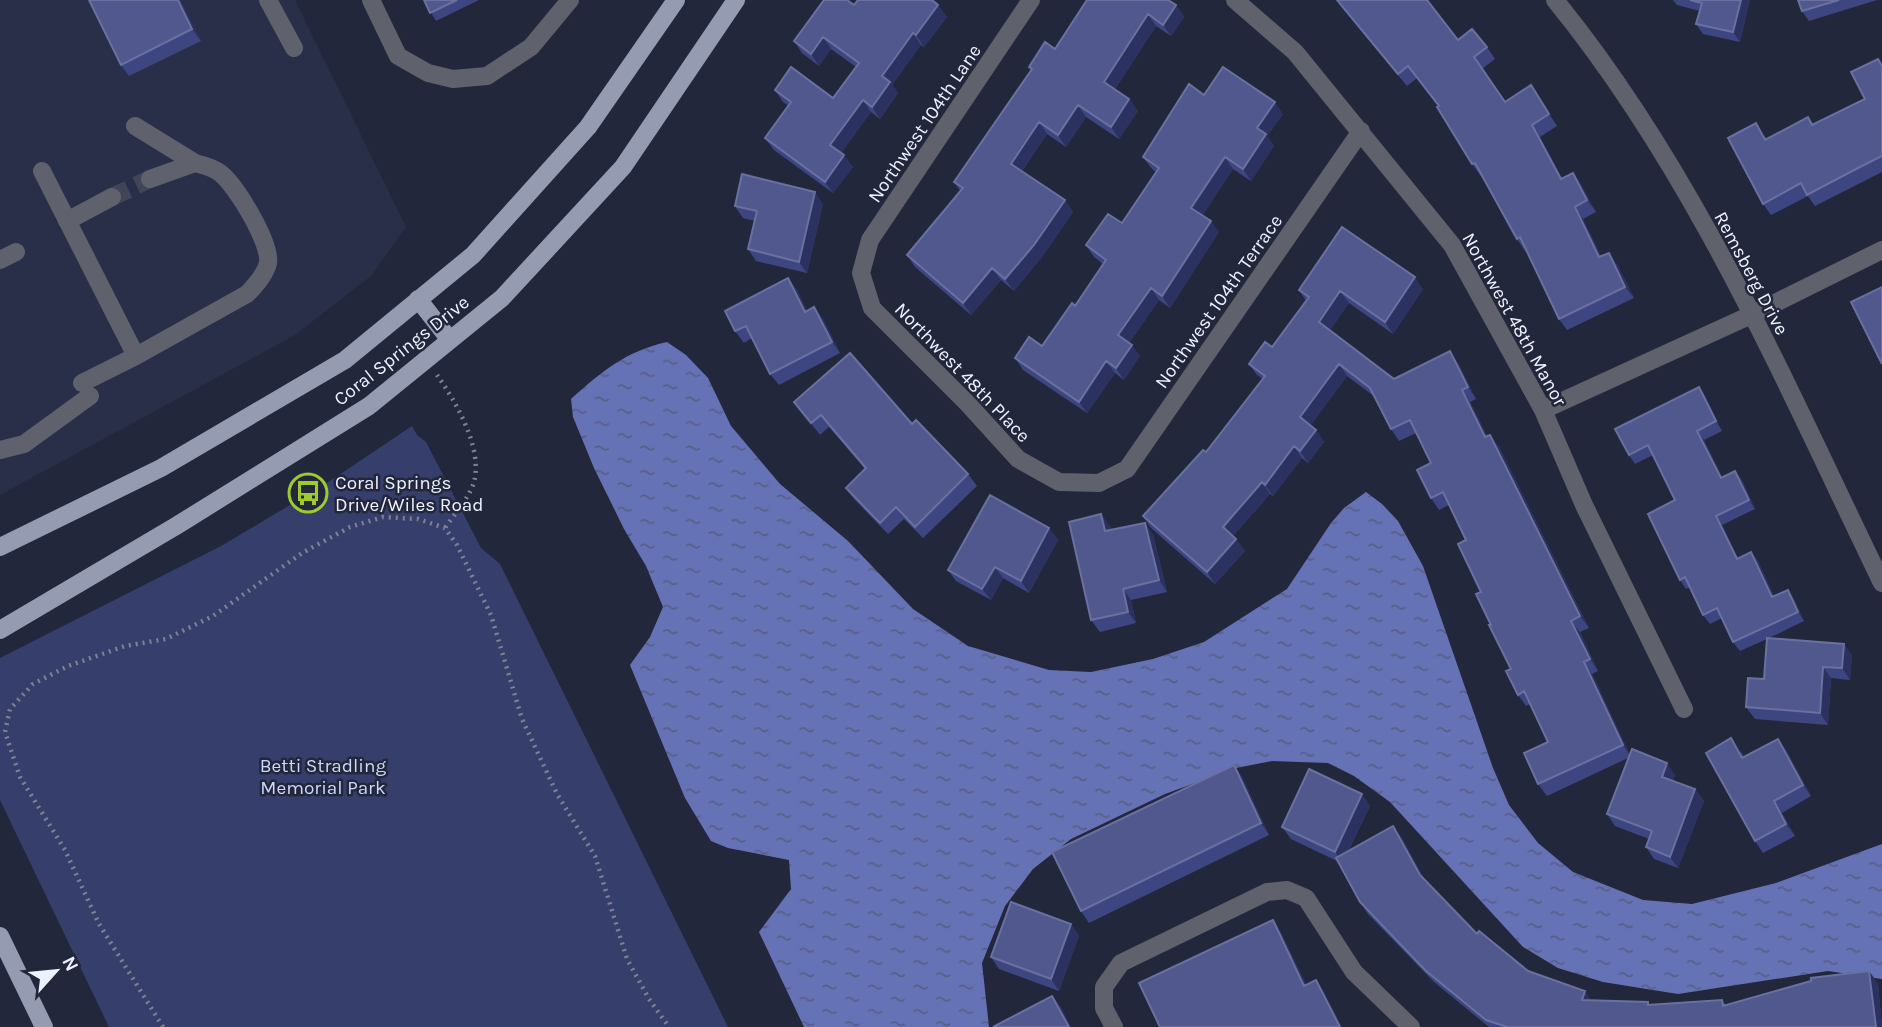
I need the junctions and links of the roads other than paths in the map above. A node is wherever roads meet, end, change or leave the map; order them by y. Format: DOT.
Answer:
graph roads {
  1 [pos="268,0"];
  2 [pos="371,0"];
  3 [pos="570,0"];
  4 [pos="676,0"];
  5 [pos="736,0"];
  6 [pos="1031,0"];
  7 [pos="1235,0"];
  8 [pos="1555,0"];
  9 [pos="294,48"];
  10 [pos="135,125"];
  11 [pos="1361,131"];
  12 [pos="195,163"];
  13 [pos="42,171"];
  14 [pos="150,179"];
  15 [pos="112,197"];
  16 [pos="67,221"];
  17 [pos="1882,250"];
  18 [pos="862,273"];
  19 [pos="418,299"];
  20 [pos="1751,315"];
  21 [pos="450,340"];
  22 [pos="136,356"];
  23 [pos="1543,410"];
  24 [pos="0,450"];
  25 [pos="1099,483"];
  26 [pos="0,547"];
  27 [pos="1882,583"];
  28 [pos="0,630"];
  29 [pos="1684,709"];
  30 [pos="0,936"];
  31 [pos="44,1027"];
  32 [pos="1114,1027"];
  33 [pos="1411,1027"];
  1 -- 9 [label="street"];
  2 -- 3 [label="street"];
  4 -- 19 [label="main road, Coral Springs Drive"];
  5 -- 21 [label="main road, Coral Springs Drive"];
  6 -- 18 [label="street, Northwest 104th Lane"];
  7 -- 11 [label="street, Northwest 48th Manor"];
  8 -- 20 [label="street, Remsberg Drive"];
  10 -- 12 [label="street"];
  11 -- 23 [label="street, Northwest 48th Manor"];
  11 -- 25 [label="street, Northwest 104th Terrace"];
  12 -- 14 [label="street"];
  12 -- 22 [label="street"];
  13 -- 16 [label="street"];
  15 -- 16 [label="street"];
  16 -- 22 [label="street"];
  17 -- 20 [label="street"];
  18 -- 25 [label="street, Northwest 48th Place"];
  19 -- 21 [label="main road"];
  19 -- 26 [label="main road, Coral Springs Drive"];
  20 -- 23 [label="street"];
  20 -- 27 [label="street, Remsberg Drive"];
  21 -- 28 [label="main road, Coral Springs Drive"];
  22 -- 24 [label="street"];
  23 -- 29 [label="street, Northwest 48th Manor"];
  30 -- 31 [label="main road"];
  32 -- 33 [label="street"];
}
